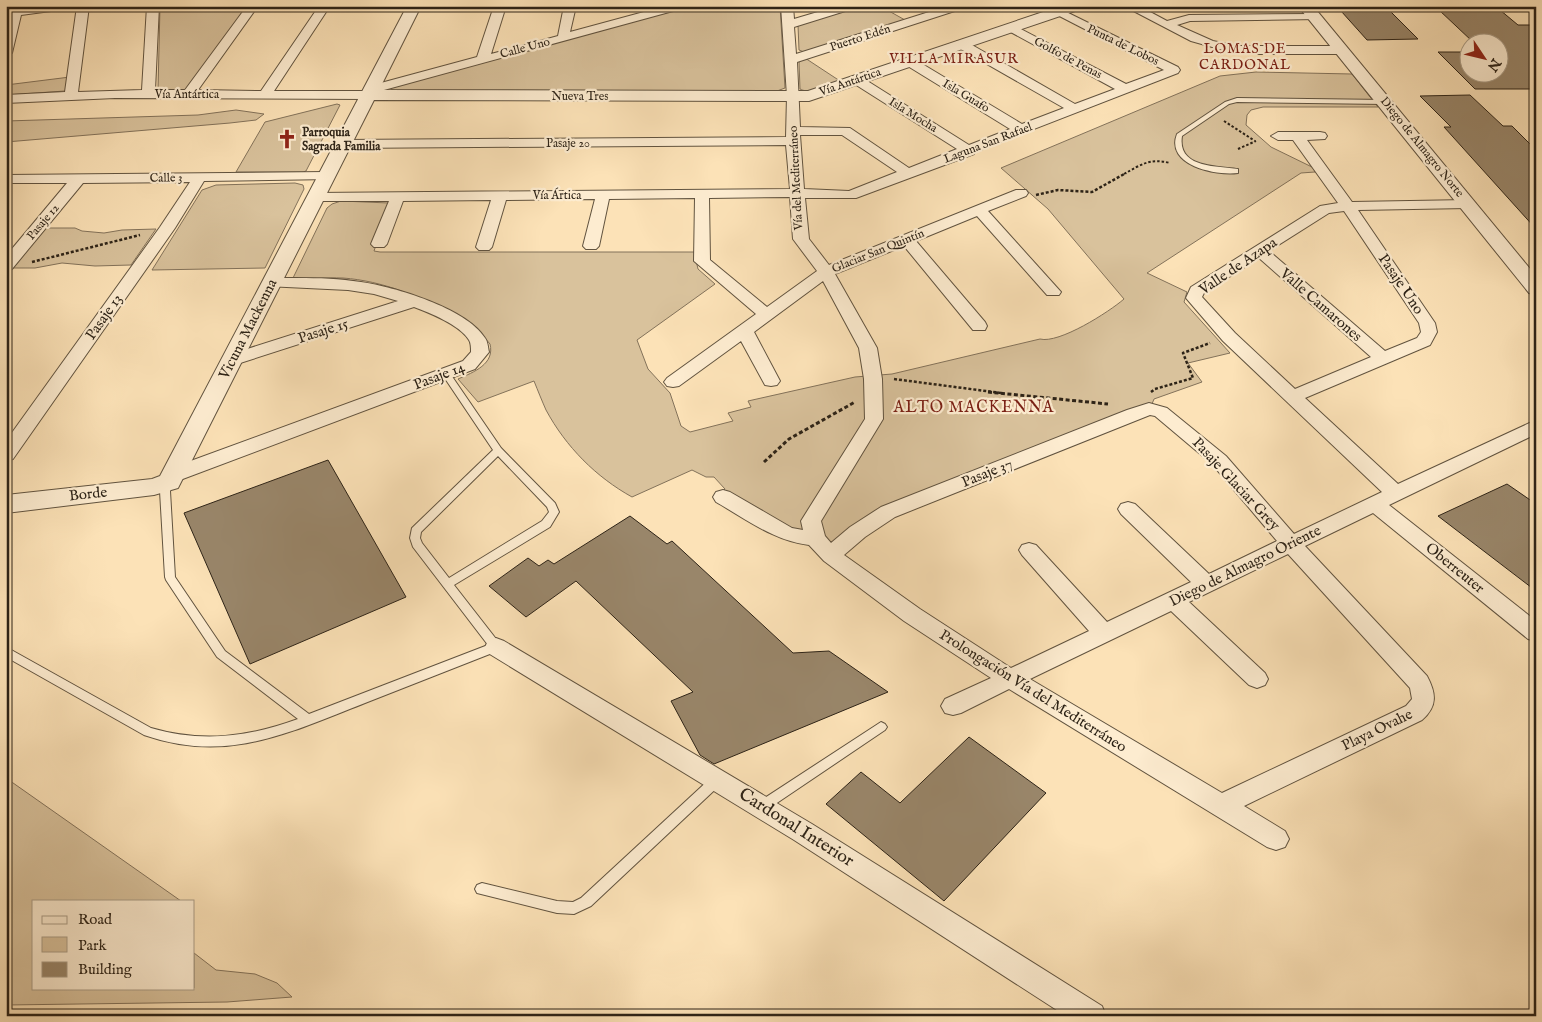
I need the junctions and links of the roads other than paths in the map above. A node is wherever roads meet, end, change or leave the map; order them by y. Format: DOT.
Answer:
graph roads {
  1 [pos="66,6"];
  2 [pos="83,6"];
  3 [pos="153,6"];
  4 [pos="253,6"];
  5 [pos="326,6"];
  6 [pos="415,6"];
  7 [pos="500,6"];
  8 [pos="570,6"];
  9 [pos="680,6"];
  10 [pos="787,6"];
  11 [pos="851,6"];
  12 [pos="960,6"];
  13 [pos="1076,6"];
  14 [pos="1129,6"];
  15 [pos="1052,9"];
  16 [pos="14,11"];
  17 [pos="640,12"];
  18 [pos="1310,12"];
  19 [pos="1168,24"];
  20 [pos="787,25"];
  21 [pos="1011,28"];
  22 [pos="563,38"];
  23 [pos="961,44"];
  24 [pos="1342,50"];
  25 [pos="6,53"];
  26 [pos="483,59"];
  27 [pos="790,60"];
  28 [pos="910,62"];
  29 [pos="1174,70"];
  30 [pos="856,80"];
  31 [pos="1125,89"];
  32 [pos="369,93"];
  33 [pos="148,94"];
  34 [pos="189,94"];
  35 [pos="265,94"];
  36 [pos="71,96"];
  37 [pos="792,96"];
  38 [pos="6,99"];
  39 [pos="1385,102"];
  40 [pos="1075,109"];
  41 [pos="1022,130"];
  42 [pos="793,136"];
  43 [pos="1278,136"];
  44 [pos="1297,136"];
  45 [pos="1320,136"];
  46 [pos="343,144"];
  47 [pos="969,151"];
  48 [pos="1235,171"];
  49 [pos="907,173"];
  50 [pos="326,176"];
  51 [pos="200,177"];
  52 [pos="79,178"];
  53 [pos="6,179"];
  54 [pos="798,193"];
  55 [pos="702,194"];
  56 [pos="603,195"];
  57 [pos="398,196"];
  58 [pos="500,196"];
  59 [pos="1015,196"];
  60 [pos="316,197"];
  61 [pos="1468,204"];
  62 [pos="1348,206"];
  63 [pos="979,210"];
  64 [pos="907,240"];
  65 [pos="379,244"];
  66 [pos="591,246"];
  67 [pos="484,247"];
  68 [pos="1260,251"];
  69 [pos="6,266"];
  70 [pos="826,272"];
  71 [pos="272,283"];
  72 [pos="1536,289"];
  73 [pos="1054,292"];
  74 [pos="415,301"];
  75 [pos="766,314"];
  76 [pos="979,326"];
  77 [pos="744,330"];
  78 [pos="1382,358"];
  79 [pos="231,360"];
  80 [pos="446,374"];
  81 [pos="771,381"];
  82 [pos="673,382"];
  83 [pos="1292,397"];
  84 [pos="1154,409"];
  85 [pos="1536,426"];
  86 [pos="498,450"];
  87 [pos="6,455"];
  88 [pos="171,478"];
  89 [pos="1396,494"];
  90 [pos="723,497"];
  91 [pos="6,504"];
  92 [pos="1374,504"];
  93 [pos="1128,509"];
  94 [pos="813,529"];
  95 [pos="1292,544"];
  96 [pos="1029,550"];
  97 [pos="831,556"];
  98 [pos="448,584"];
  99 [pos="1206,584"];
  100 [pos="1173,600"];
  101 [pos="1104,633"];
  102 [pos="1536,633"];
  103 [pos="496,647"];
  104 [pos="6,651"];
  105 [pos="1009,678"];
  106 [pos="1256,678"];
  107 [pos="953,706"];
  108 [pos="308,720"];
  109 [pos="881,727"];
  110 [pos="717,780"];
  111 [pos="1220,806"];
  112 [pos="761,807"];
  113 [pos="1276,839"];
  114 [pos="482,889"];
  115 [pos="1092,1016"];
  1 -- 16 [label="street"];
  2 -- 36 [label="street"];
  3 -- 33 [label="street"];
  4 -- 34 [label="street"];
  5 -- 35 [label="street"];
  6 -- 32 [label="street, Vicuna Mackenna"];
  7 -- 26 [label="street"];
  8 -- 22 [label="street"];
  9 -- 17 [label="street, Calle Uno"];
  10 -- 20 [label="street, Vía del Mediterráneo"];
  11 -- 20 [label="street"];
  12 -- 27 [label="street, Puerto Edén"];
  13 -- 15 [label="street, Vía Antártica"];
  14 -- 19 [label="street"];
  15 -- 21 [label="street, Vía Antártica"];
  15 -- 29 [label="street, Punta de Lobos"];
  16 -- 25 [label="street"];
  17 -- 22 [label="street, Calle Uno"];
  18 -- 19 [label="street"];
  18 -- 24 [label="street, Diego de Almagro Norte"];
  19 -- 24 [label="street"];
  20 -- 27 [label="street, Vía del Mediterráneo"];
  21 -- 23 [label="street, Vía Antártica"];
  21 -- 31 [label="street, Golfo de Penas"];
  22 -- 26 [label="street, Calle Uno"];
  23 -- 28 [label="street, Vía Antártica"];
  23 -- 40 [label="street"];
  24 -- 39 [label="street, Diego de Almagro Norte"];
  26 -- 32 [label="street, Calle Uno"];
  27 -- 37 [label="street, Vía del Mediterráneo"];
  28 -- 30 [label="street, Vía Antártica"];
  28 -- 41 [label="street, Isla Guafo"];
  29 -- 31 [label="street, Laguna San Rafael"];
  30 -- 37 [label="street, Vía Antártica"];
  30 -- 47 [label="street, Isla Mocha"];
  31 -- 40 [label="street, Laguna San Rafael"];
  32 -- 35 [label="street, Vía Antártica"];
  32 -- 37 [label="street, Nueva Tres"];
  32 -- 46 [label="street, Vicuna Mackenna"];
  33 -- 34 [label="street, Vía Antártica"];
  33 -- 36 [label="street, Vía Antártica"];
  34 -- 35 [label="street, Vía Antártica"];
  36 -- 38 [label="street, Vía Antártica"];
  37 -- 42 [label="street, Vía del Mediterráneo"];
  39 -- 48 [label="lane"];
  39 -- 61 [label="street, Diego de Almagro Norte"];
  40 -- 41 [label="street, Laguna San Rafael"];
  41 -- 47 [label="street, Laguna San Rafael"];
  42 -- 46 [label="street, Pasaje 20"];
  42 -- 49 [label="street, Pasaje 20"];
  42 -- 54 [label="street, Vía del Mediterráneo"];
  43 -- 44 [label="street"];
  44 -- 45 [label="street"];
  44 -- 62 [label="street, Pasaje Uno"];
  46 -- 50 [label="street, Vicuna Mackenna"];
  47 -- 49 [label="street, Laguna San Rafael"];
  49 -- 54 [label="street, Laguna San Rafael"];
  50 -- 51 [label="street, Calle 3"];
  50 -- 60 [label="street, Vicuna Mackenna"];
  51 -- 52 [label="street, Calle 3"];
  51 -- 87 [label="street, Pasaje 13"];
  52 -- 53 [label="street, Calle 3"];
  52 -- 69 [label="street, Pasaje 12"];
  54 -- 55 [label="street, Vía Ártica"];
  54 -- 70 [label="street, Vía del Mediterráneo"];
  55 -- 56 [label="street, Vía Ártica"];
  55 -- 75 [label="street"];
  56 -- 58 [label="street, Vía Ártica"];
  56 -- 66 [label="street"];
  57 -- 58 [label="street, Vía Ártica"];
  57 -- 60 [label="street, Vía Ártica"];
  57 -- 65 [label="street"];
  58 -- 67 [label="street"];
  59 -- 63 [label="street, Glaciar San Quintín"];
  60 -- 71 [label="street, Vicuna Mackenna"];
  61 -- 62 [label="street, Valle de Azapa"];
  61 -- 72 [label="street, Diego de Almagro Norte"];
  62 -- 68 [label="street, Valle de Azapa"];
  62 -- 78 [label="street, Pasaje Uno"];
  63 -- 64 [label="street, Glaciar San Quintín"];
  63 -- 73 [label="street"];
  64 -- 70 [label="street, Glaciar San Quintín"];
  64 -- 76 [label="street"];
  68 -- 78 [label="street, Valle Camarones"];
  68 -- 83 [label="street, Valle de Azapa"];
  70 -- 75 [label="street, Glaciar San Quintín"];
  70 -- 94 [label="street, Vía del Mediterráneo"];
  71 -- 74 [label="street, Pasaje 14"];
  71 -- 79 [label="street, Vicuna Mackenna"];
  74 -- 79 [label="street, Pasaje 15"];
  74 -- 80 [label="street, Pasaje 14"];
  75 -- 77 [label="street, Glaciar San Quintín"];
  77 -- 81 [label="street"];
  77 -- 82 [label="street, Glaciar San Quintín"];
  78 -- 83 [label="street, Pasaje Uno"];
  79 -- 88 [label="street, Vicuna Mackenna"];
  80 -- 86 [label="lane"];
  80 -- 88 [label="street, Pasaje 14"];
  83 -- 89 [label="street, Valle de Azapa"];
  84 -- 95 [label="street, Pasaje Glaciar Grey"];
  84 -- 97 [label="street, Pasaje 37"];
  85 -- 89 [label="street, Diego de Almagro Oriente"];
  86 -- 98 [label="lane"];
  86 -- 98 [label="lane"];
  88 -- 91 [label="street, Borde"];
  88 -- 108 [label="lane"];
  89 -- 92 [label="street, Diego de Almagro Oriente"];
  90 -- 94 [label="street"];
  92 -- 95 [label="street, Diego de Almagro Oriente"];
  92 -- 102 [label="street, Oberreuter"];
  93 -- 99 [label="street"];
  94 -- 97 [label="street, Prolongación Vía del Mediterráneo"];
  95 -- 99 [label="street, Diego de Almagro Oriente"];
  95 -- 111 [label="street, Playa Ovahe"];
  96 -- 101 [label="street"];
  97 -- 105 [label="street, Prolongación Vía del Mediterráneo"];
  98 -- 103 [label="lane"];
  99 -- 100 [label="street, Diego de Almagro Oriente"];
  100 -- 101 [label="street, Diego de Almagro Oriente"];
  100 -- 106 [label="street"];
  101 -- 105 [label="street, Diego de Almagro Oriente"];
  103 -- 108 [label="lane"];
  103 -- 110 [label="street, Cardonal Interior"];
  104 -- 108 [label="lane"];
  105 -- 107 [label="street, Diego de Almagro Oriente"];
  105 -- 111 [label="street, Prolongación Vía del Mediterráneo"];
  109 -- 112 [label="lane"];
  110 -- 112 [label="street, Cardonal Interior"];
  110 -- 114 [label="lane"];
  111 -- 113 [label="street, Prolongación Vía del Mediterráneo"];
  112 -- 115 [label="street, Cardonal Interior"];
}
